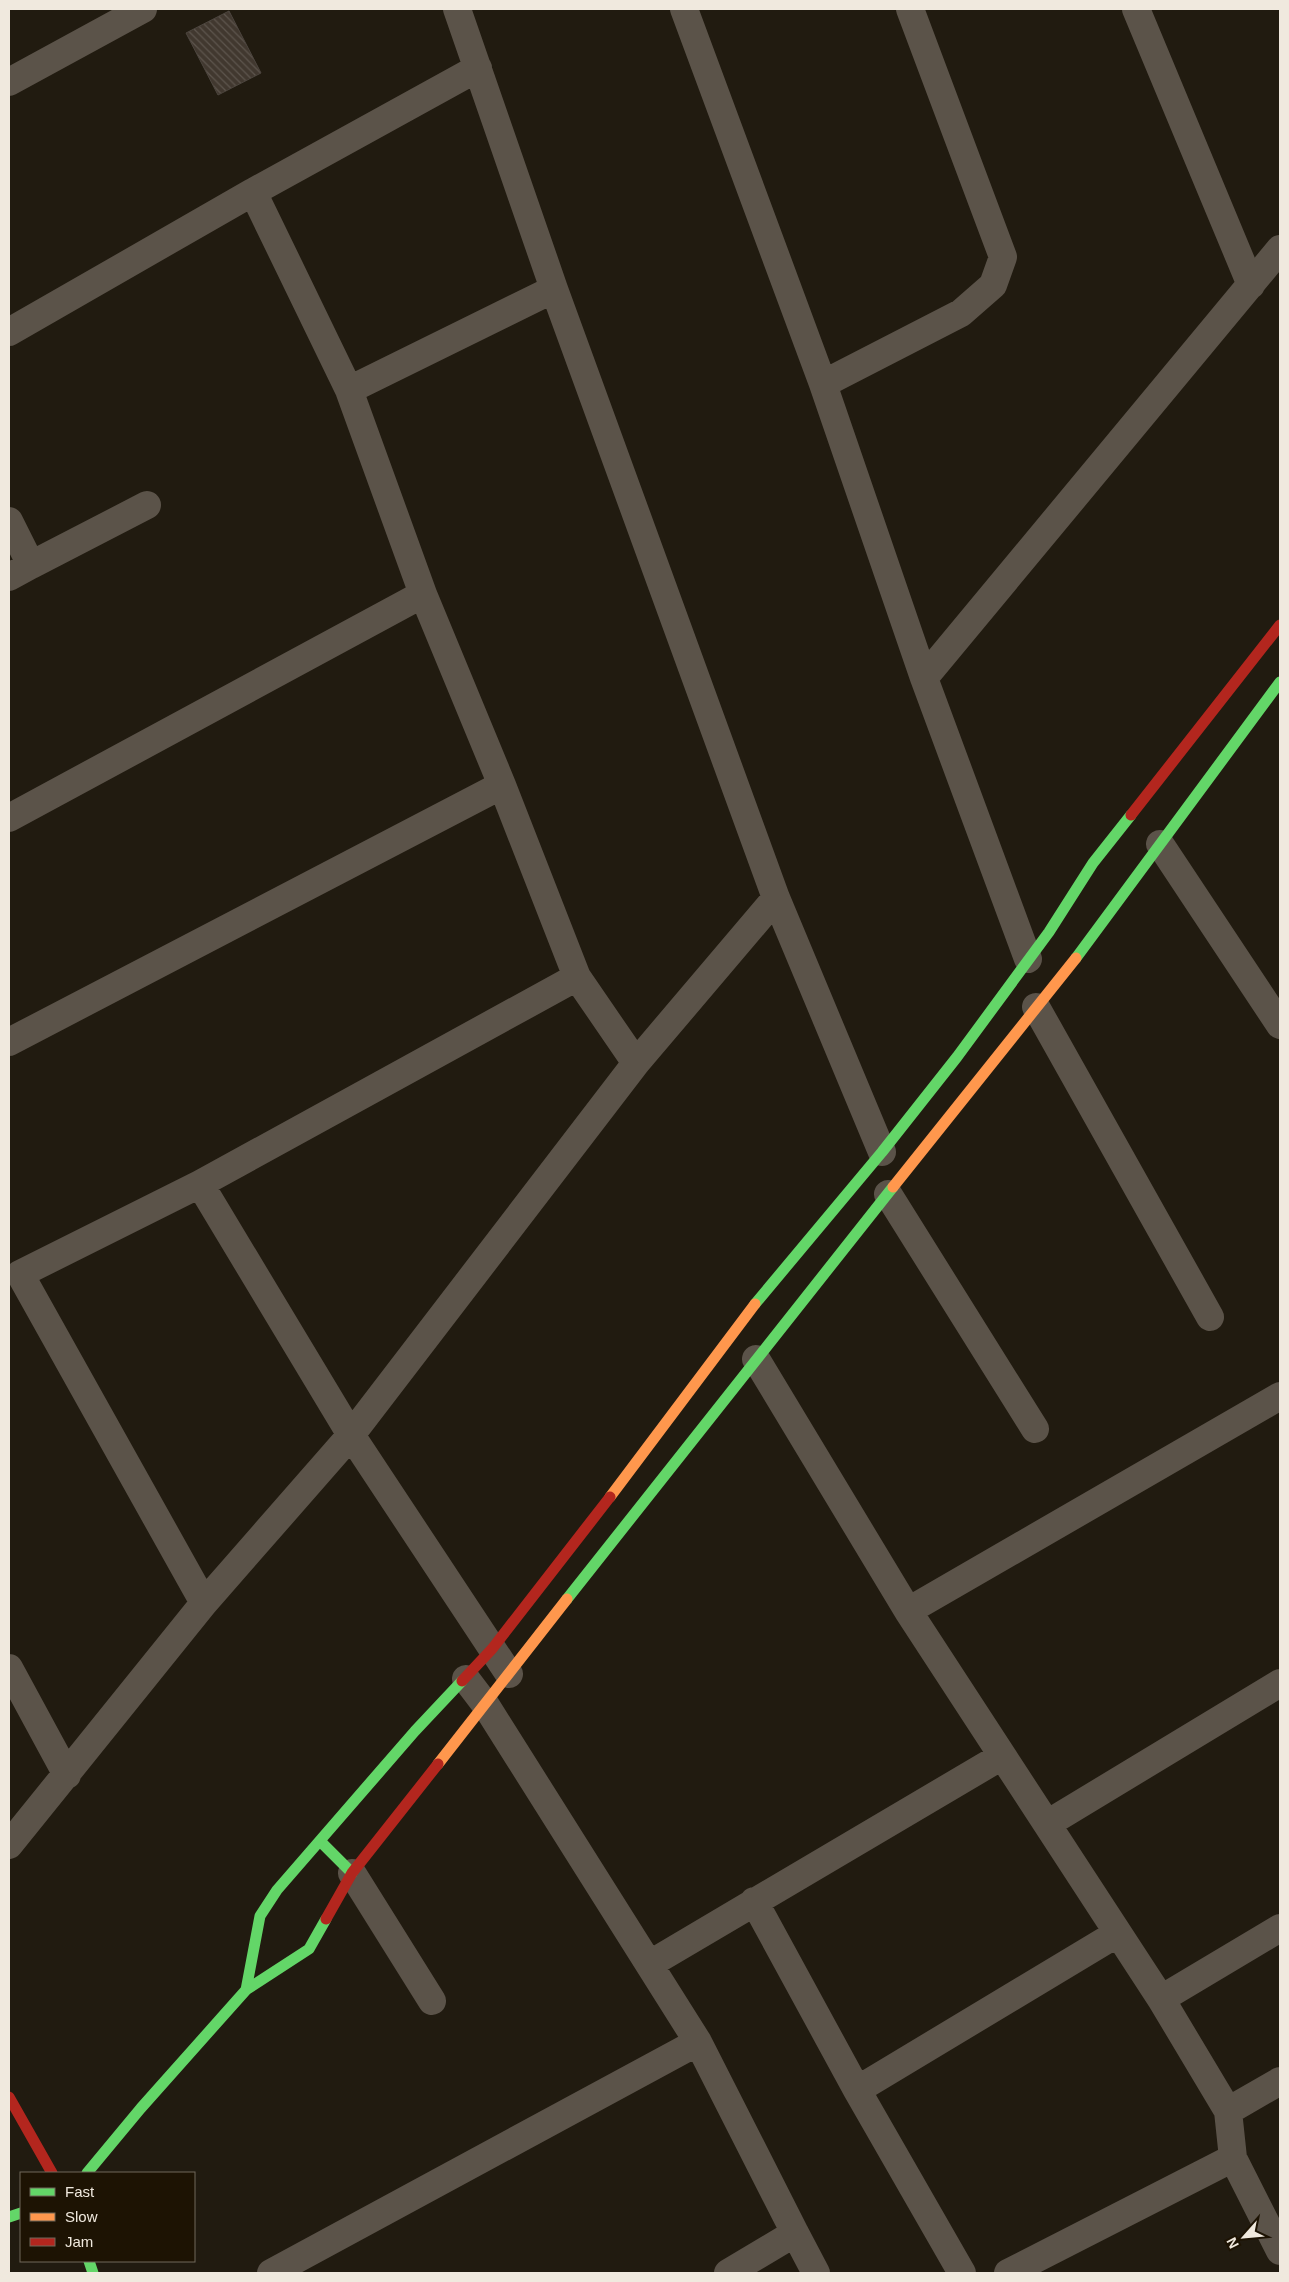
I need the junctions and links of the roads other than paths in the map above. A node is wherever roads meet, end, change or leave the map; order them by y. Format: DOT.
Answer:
graph roads {
  1 [pos="143,9"];
  2 [pos="457,9"];
  3 [pos="684,9"];
  4 [pos="910,9"];
  5 [pos="1136,9"];
  6 [pos="478,68"];
  7 [pos="9,82"];
  8 [pos="253,192"];
  9 [pos="1280,249"];
  10 [pos="1251,285"];
  11 [pos="554,289"];
  12 [pos="9,332"];
  13 [pos="822,384"];
  14 [pos="349,390"];
  15 [pos="147,504"];
  16 [pos="9,521"];
  17 [pos="20,571"];
  18 [pos="423,594"];
  19 [pos="1280,624"];
  20 [pos="924,678"];
  21 [pos="1280,682"];
  22 [pos="502,785"];
  23 [pos="9,818"];
  24 [pos="1160,844"];
  25 [pos="776,898"];
  26 [pos="1028,959"];
  27 [pos="577,977"];
  28 [pos="1036,1007"];
  29 [pos="1280,1025"];
  30 [pos="9,1042"];
  31 [pos="636,1062"];
  32 [pos="882,1152"];
  33 [pos="200,1184"];
  34 [pos="888,1194"];
  35 [pos="14,1264"];
  36 [pos="1210,1317"];
  37 [pos="756,1359"];
  38 [pos="1280,1396"];
  39 [pos="1035,1429"];
  40 [pos="351,1436"];
  41 [pos="204,1603"];
  42 [pos="908,1612"];
  43 [pos="492,1650"];
  44 [pos="9,1668"];
  45 [pos="509,1674"];
  46 [pos="466,1679"];
  47 [pos="1280,1683"];
  48 [pos="485,1704"];
  49 [pos="1002,1756"];
  50 [pos="67,1775"];
  51 [pos="1047,1824"];
  52 [pos="320,1841"];
  53 [pos="9,1845"];
  54 [pos="352,1873"];
  55 [pos="754,1901"];
  56 [pos="1280,1928"];
  57 [pos="1118,1933"];
  58 [pos="650,1964"];
  59 [pos="246,1990"];
  60 [pos="1161,1999"];
  61 [pos="432,2001"];
  62 [pos="698,2042"];
  63 [pos="1280,2081"];
  64 [pos="858,2090"];
  65 [pos="9,2097"];
  66 [pos="1228,2111"];
  67 [pos="1233,2158"];
  68 [pos="51,2172"];
  69 [pos="88,2172"];
  70 [pos="795,2233"];
  71 [pos="1280,2251"];
  72 [pos="271,2273"];
  73 [pos="728,2273"];
  74 [pos="816,2273"];
  75 [pos="962,2273"];
  76 [pos="1008,2273"];
  1 -- 7 [label="street"];
  2 -- 6 [label="street"];
  3 -- 13 [label="street"];
  4 -- 13 [label="street"];
  5 -- 10 [label="street"];
  6 -- 8 [label="street"];
  6 -- 11 [label="street"];
  8 -- 12 [label="street"];
  8 -- 14 [label="street"];
  9 -- 10 [label="street"];
  10 -- 20 [label="street"];
  11 -- 14 [label="street"];
  11 -- 25 [label="street"];
  13 -- 20 [label="street"];
  14 -- 18 [label="street"];
  15 -- 17 [label="street"];
  16 -- 17 [label="street"];
  18 -- 22 [label="street"];
  18 -- 23 [label="street"];
  19 -- 26 [label="street"];
  20 -- 26 [label="street"];
  21 -- 24 [label="street"];
  22 -- 27 [label="street"];
  22 -- 30 [label="street"];
  24 -- 28 [label="street"];
  24 -- 29 [label="street"];
  25 -- 31 [label="street"];
  25 -- 32 [label="street"];
  26 -- 32 [label="street"];
  27 -- 31 [label="street"];
  27 -- 33 [label="street"];
  28 -- 34 [label="street"];
  28 -- 36 [label="street"];
  31 -- 40 [label="street"];
  32 -- 43 [label="street"];
  33 -- 35 [label="street"];
  33 -- 40 [label="street"];
  34 -- 37 [label="street"];
  34 -- 39 [label="street"];
  35 -- 41 [label="street"];
  37 -- 42 [label="street"];
  37 -- 45 [label="street"];
  38 -- 42 [label="street"];
  40 -- 41 [label="street"];
  40 -- 43 [label="street"];
  41 -- 50 [label="street"];
  42 -- 49 [label="street"];
  43 -- 45 [label="street"];
  43 -- 46 [label="street"];
  44 -- 50 [label="street"];
  45 -- 48 [label="street"];
  46 -- 48 [label="street"];
  46 -- 52 [label="street"];
  47 -- 51 [label="street"];
  48 -- 54 [label="street"];
  48 -- 58 [label="street"];
  49 -- 51 [label="street"];
  49 -- 55 [label="street"];
  50 -- 53 [label="street"];
  51 -- 57 [label="street"];
  52 -- 54 [label="street"];
  52 -- 59 [label="street"];
  54 -- 59 [label="street"];
  54 -- 61 [label="street"];
  55 -- 58 [label="street"];
  55 -- 64 [label="street"];
  56 -- 60 [label="street"];
  57 -- 60 [label="street"];
  57 -- 64 [label="street"];
  58 -- 62 [label="street"];
  59 -- 69 [label="street"];
  60 -- 66 [label="street"];
  62 -- 70 [label="street"];
  62 -- 72 [label="street"];
  63 -- 66 [label="street"];
  64 -- 75 [label="street"];
  65 -- 68 [label="street"];
  66 -- 67 [label="street"];
  67 -- 71 [label="street"];
  67 -- 76 [label="street"];
  70 -- 73 [label="street"];
  70 -- 74 [label="street"];
}
